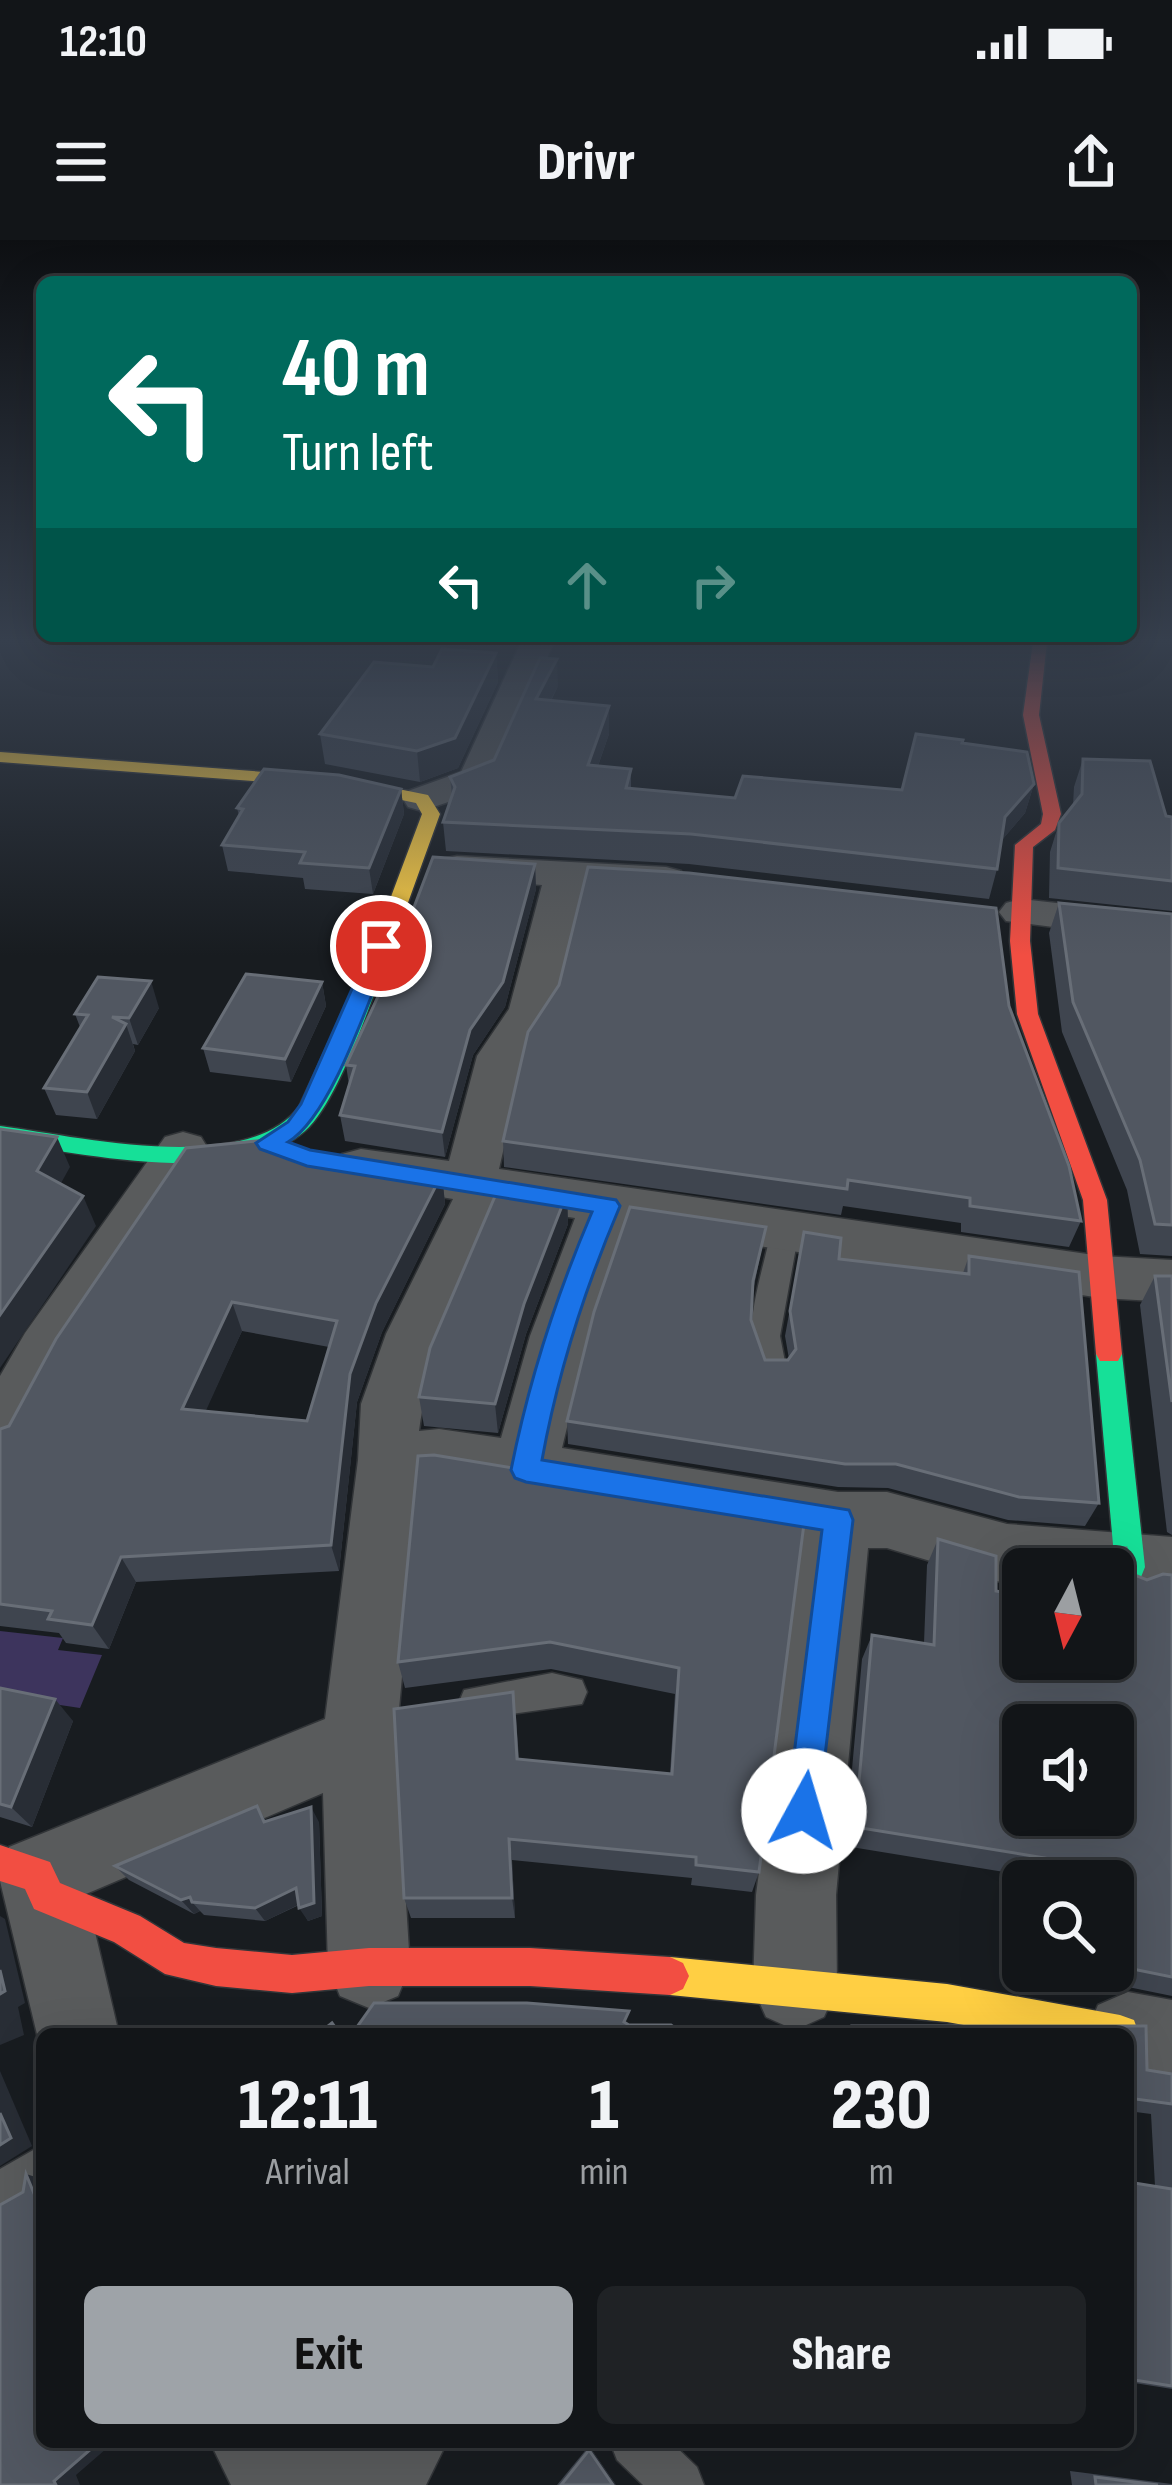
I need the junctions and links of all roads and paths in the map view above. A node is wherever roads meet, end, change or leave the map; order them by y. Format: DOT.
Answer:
graph roads {
  1 [pos="488,747"];
  2 [pos="1038,747"];
  3 [pos="0,757"];
  4 [pos="422,799"];
  5 [pos="416,866"];
  6 [pos="566,875"];
  7 [pos="712,884"];
  8 [pos="971,915"];
  9 [pos="1020,916"];
  10 [pos="1172,929"];
  11 [pos="0,1134"];
  12 [pos="268,1143"];
  13 [pos="183,1150"];
  14 [pos="492,1189"];
  15 [pos="607,1206"];
  16 [pos="785,1232"];
  17 [pos="1101,1277"];
  18 [pos="1172,1282"];
  19 [pos="772,1372"];
  20 [pos="0,1433"];
  21 [pos="390,1460"];
  22 [pos="526,1470"];
  23 [pos="838,1520"];
  24 [pos="1151,1567"];
  25 [pos="569,1692"];
  26 [pos="446,1706"];
  27 [pos="376,1721"];
  28 [pos="28,1878"];
  29 [pos="368,1967"];
  30 [pos="795,1988"];
  31 [pos="685,2006"];
  32 [pos="948,2019"];
  33 [pos="74,2028"];
  34 [pos="1047,2028"];
  35 [pos="1134,2037"];
  36 [pos="1172,2043"];
  37 [pos="36,2172"];
  38 [pos="0,2195"];
  39 [pos="265,2448"];
  40 [pos="392,2448"];
  41 [pos="641,2448"];
  42 [pos="297,2485"];
  43 [pos="359,2485"];
  44 [pos="679,2485"];
  1 -- 4 [label="street"];
  2 -- 9 [label="street"];
  3 -- 4 [label="street"];
  4 -- 5 [label="street"];
  5 -- 6 [label="street"];
  5 -- 12 [label="street"];
  6 -- 7 [label="street"];
  6 -- 14 [label="street"];
  8 -- 9 [label="street"];
  9 -- 10 [label="street"];
  9 -- 17 [label="street"];
  11 -- 13 [label="street"];
  12 -- 13 [label="street"];
  12 -- 14 [label="street"];
  13 -- 20 [label="street"];
  14 -- 15 [label="street"];
  14 -- 21 [label="street"];
  15 -- 16 [label="street"];
  15 -- 22 [label="street"];
  16 -- 17 [label="street"];
  16 -- 19 [label="lane"];
  17 -- 18 [label="street"];
  17 -- 24 [label="street"];
  21 -- 22 [label="street"];
  21 -- 27 [label="street"];
  22 -- 23 [label="street"];
  23 -- 24 [label="street"];
  23 -- 30 [label="street"];
  25 -- 26 [label="lane"];
  27 -- 28 [label="street"];
  27 -- 29 [label="street"];
  28 -- 29 [label="street"];
  28 -- 33 [label="street"];
  29 -- 31 [label="street"];
  30 -- 31 [label="street"];
  30 -- 32 [label="street"];
  32 -- 34 [label="street"];
  35 -- 36 [label="street"];
  37 -- 38 [label="lane"];
  39 -- 42 [label="street"];
  40 -- 43 [label="street"];
  41 -- 44 [label="lane"];
}
